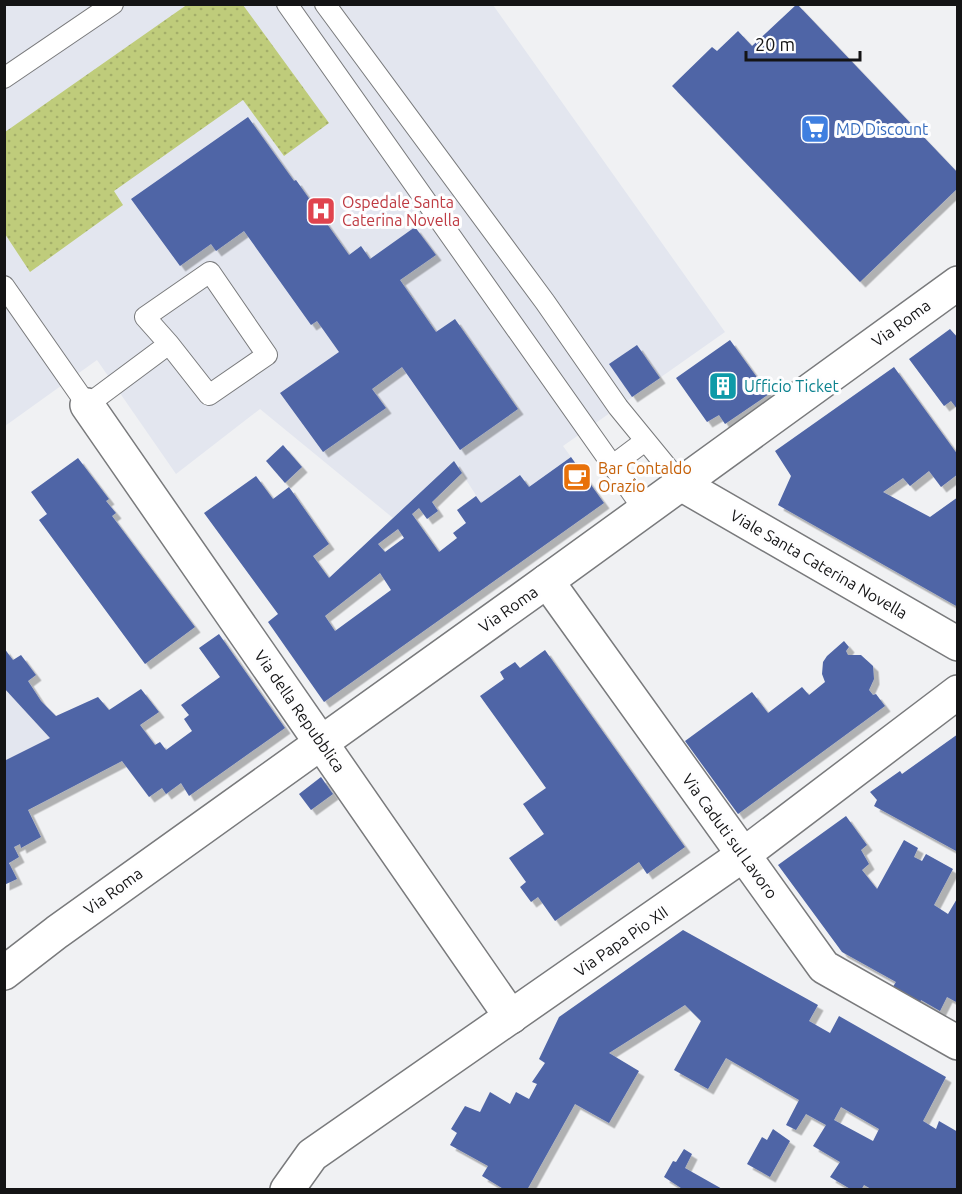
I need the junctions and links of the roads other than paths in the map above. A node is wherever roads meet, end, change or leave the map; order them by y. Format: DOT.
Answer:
graph roads {
  1 [pos="113,4"];
  2 [pos="286,4"];
  3 [pos="325,4"];
  4 [pos="4,78"];
  5 [pos="957,283"];
  6 [pos="4,286"];
  7 [pos="169,344"];
  8 [pos="87,405"];
  9 [pos="645,441"];
  10 [pos="613,465"];
  11 [pos="681,483"];
  12 [pos="644,510"];
  13 [pos="547,581"];
  14 [pos="957,644"];
  15 [pos="957,692"];
  16 [pos="321,741"];
  17 [pos="743,855"];
  18 [pos="57,932"];
  19 [pos="4,942"];
  20 [pos="4,973"];
  21 [pos="511,1017"];
  22 [pos="957,1043"];
  23 [pos="287,1190"];
  1 -- 4 [label="lane"];
  2 -- 10 [label="lane"];
  3 -- 9 [label="lane"];
  5 -- 11 [label="street, Via Roma"];
  6 -- 8 [label="lane"];
  7 -- 7 [label="lane"];
  7 -- 8 [label="lane"];
  8 -- 16 [label="street, Via della Repubblica"];
  9 -- 10 [label="lane"];
  9 -- 11 [label="lane"];
  10 -- 12 [label="lane"];
  11 -- 12 [label="street, Via Roma"];
  11 -- 14 [label="street, Viale Santa Caterina Novella"];
  12 -- 13 [label="street, Via Roma"];
  13 -- 16 [label="street, Via Roma"];
  13 -- 17 [label="street, Via Caduti sul Lavoro"];
  15 -- 17 [label="street, Via Papa Pio XII"];
  16 -- 18 [label="street, Via Roma"];
  16 -- 21 [label="street, Via della Repubblica"];
  17 -- 21 [label="street, Via Papa Pio XII"];
  17 -- 22 [label="street, Via Caduti sul Lavoro"];
  18 -- 19 [label="street"];
  18 -- 20 [label="street, Via Roma"];
  21 -- 23 [label="street, Via Papa Pio XII"];
}
